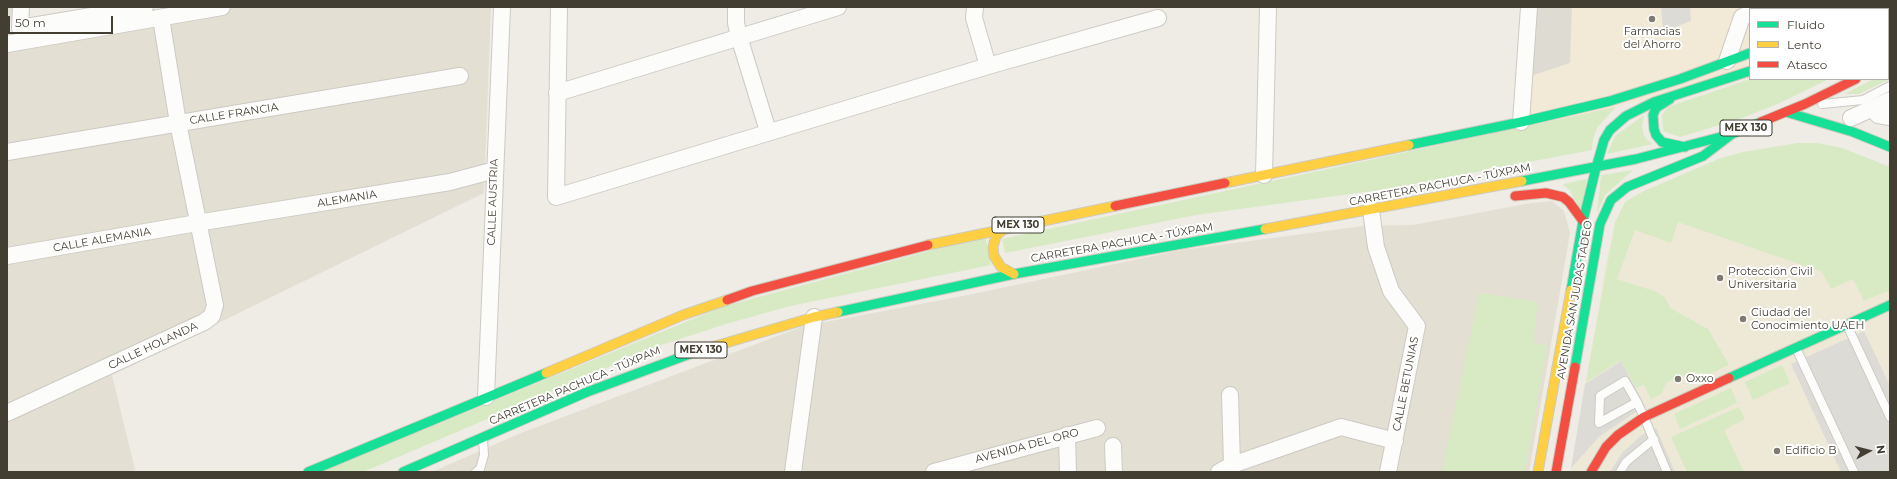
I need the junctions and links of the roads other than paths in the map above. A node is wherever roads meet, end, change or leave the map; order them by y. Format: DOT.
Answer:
graph roads {
  1 [pos="21,7"];
  2 [pos="145,7"];
  3 [pos="222,7"];
  4 [pos="502,7"];
  5 [pos="559,7"];
  6 [pos="736,7"];
  7 [pos="838,7"];
  8 [pos="975,7"];
  9 [pos="1268,7"];
  10 [pos="1529,7"];
  11 [pos="1770,7"];
  12 [pos="1764,8"];
  13 [pos="1749,14"];
  14 [pos="161,18"];
  15 [pos="1158,18"];
  16 [pos="739,37"];
  17 [pos="7,44"];
  18 [pos="1749,53"];
  19 [pos="1727,61"];
  20 [pos="988,66"];
  21 [pos="1749,70"];
  22 [pos="460,76"];
  23 [pos="1854,80"];
  24 [pos="1890,86"];
  25 [pos="1683,92"];
  26 [pos="557,93"];
  27 [pos="1890,100"];
  28 [pos="1805,104"];
  29 [pos="1873,108"];
  30 [pos="1786,112"];
  31 [pos="1890,117"];
  32 [pos="1851,118"];
  33 [pos="1522,122"];
  34 [pos="178,123"];
  35 [pos="768,131"];
  36 [pos="1732,134"];
  37 [pos="1686,147"];
  38 [pos="1890,147"];
  39 [pos="7,152"];
  40 [pos="1596,168"];
  41 [pos="495,170"];
  42 [pos="1264,176"];
  43 [pos="1504,198"];
  44 [pos="1407,204"];
  45 [pos="1438,207"];
  46 [pos="1371,210"];
  47 [pos="1583,221"];
  48 [pos="198,223"];
  49 [pos="1600,224"];
  50 [pos="1006,228"];
  51 [pos="7,256"];
  52 [pos="1014,274"];
  53 [pos="1890,305"];
  54 [pos="814,317"];
  55 [pos="1846,324"];
  56 [pos="1796,348"];
  57 [pos="1230,395"];
  58 [pos="486,397"];
  59 [pos="1637,402"];
  60 [pos="7,413"];
  61 [pos="1644,417"];
  62 [pos="1890,417"];
  63 [pos="1097,428"];
  64 [pos="1067,435"];
  65 [pos="483,438"];
  66 [pos="1654,439"];
  67 [pos="1395,441"];
  68 [pos="1113,446"];
  69 [pos="1225,469"];
  70 [pos="308,472"];
  71 [pos="403,472"];
  72 [pos="476,472"];
  73 [pos="793,472"];
  74 [pos="934,472"];
  75 [pos="1068,472"];
  76 [pos="1114,472"];
  77 [pos="1388,472"];
  78 [pos="1538,472"];
  79 [pos="1556,472"];
  80 [pos="1591,472"];
  81 [pos="1620,472"];
  82 [pos="1667,472"];
  83 [pos="1854,472"];
  1 -- 2 [label="street"];
  3 -- 14 [label="street"];
  4 -- 41 [label="street, CALLE AUSTRIA"];
  5 -- 26 [label="street"];
  6 -- 16 [label="street"];
  7 -- 16 [label="street"];
  8 -- 20 [label="street"];
  9 -- 42 [label="street"];
  10 -- 33 [label="street"];
  11 -- 12 [label="street"];
  13 -- 19 [label="street"];
  14 -- 17 [label="street"];
  14 -- 34 [label="street"];
  15 -- 20 [label="street"];
  16 -- 26 [label="street"];
  16 -- 35 [label="street"];
  18 -- 19 [label="main road, MEX 130"];
  19 -- 33 [label="main road, MEX 130"];
  20 -- 35 [label="street"];
  21 -- 25 [label="main road"];
  22 -- 34 [label="street, CALLE FRANCIA"];
  23 -- 28 [label="main road, CARRETERA PACHUCA - TÚXPAM / MEX 130"];
  24 -- 28 [label="lane"];
  25 -- 37 [label="main road"];
  25 -- 40 [label="main road, AVENIDA SAN JUDAS TADEO"];
  26 -- 35 [label="street"];
  27 -- 29 [label="street"];
  28 -- 30 [label="main road, CARRETERA PACHUCA - TÚXPAM / MEX 130"];
  29 -- 31 [label="street"];
  29 -- 32 [label="street"];
  30 -- 36 [label="main road, CARRETERA PACHUCA - TÚXPAM / MEX 130"];
  30 -- 38 [label="main road"];
  33 -- 42 [label="main road, MEX 130"];
  34 -- 39 [label="street, CALLE FRANCIA"];
  34 -- 48 [label="street"];
  36 -- 37 [label="main road, CARRETERA PACHUCA - TÚXPAM / MEX 130"];
  36 -- 49 [label="main road, AVENIDA SAN JUDAS TADEO"];
  37 -- 40 [label="main road, CARRETERA PACHUCA - TÚXPAM / MEX 130"];
  40 -- 44 [label="main road, CARRETERA PACHUCA - TÚXPAM / MEX 130"];
  40 -- 47 [label="main road, AVENIDA SAN JUDAS TADEO"];
  41 -- 48 [label="street, ALEMANIA"];
  41 -- 58 [label="street, CALLE AUSTRIA"];
  42 -- 50 [label="main road, MEX 130"];
  43 -- 47 [label="main road"];
  44 -- 45 [label="main road"];
  44 -- 46 [label="main road, CARRETERA PACHUCA - TÚXPAM / MEX 130"];
  46 -- 52 [label="main road, CARRETERA PACHUCA - TÚXPAM / MEX 130"];
  46 -- 67 [label="street, CALLE BETUNIAS"];
  47 -- 49 [label="main road"];
  47 -- 78 [label="main road, AVENIDA SAN JUDAS TADEO"];
  48 -- 51 [label="street, CALLE ALEMANIA"];
  48 -- 60 [label="street, CALLE HOLANDA"];
  49 -- 79 [label="main road, AVENIDA SAN JUDAS TADEO"];
  50 -- 52 [label="main road"];
  50 -- 58 [label="main road, MEX 130"];
  52 -- 54 [label="main road, CARRETERA PACHUCA - TÚXPAM / MEX 130"];
  53 -- 55 [label="main road"];
  54 -- 65 [label="main road, CARRETERA PACHUCA - TÚXPAM / MEX 130"];
  54 -- 73 [label="street"];
  55 -- 56 [label="main road"];
  55 -- 62 [label="lane"];
  56 -- 61 [label="main road"];
  56 -- 83 [label="lane"];
  57 -- 69 [label="street"];
  58 -- 70 [label="main road, MEX 130"];
  59 -- 59 [label="lane"];
  59 -- 61 [label="lane"];
  61 -- 66 [label="lane"];
  61 -- 80 [label="main road"];
  63 -- 64 [label="street, AVENIDA DEL ORO"];
  64 -- 74 [label="street, AVENIDA DEL ORO"];
  64 -- 75 [label="street"];
  65 -- 71 [label="main road, CARRETERA PACHUCA - TÚXPAM / MEX 130"];
  65 -- 72 [label="lane"];
  66 -- 81 [label="lane"];
  66 -- 82 [label="lane"];
  67 -- 69 [label="street"];
  67 -- 77 [label="street, CALLE BETUNIAS"];
  68 -- 76 [label="street"];
}
